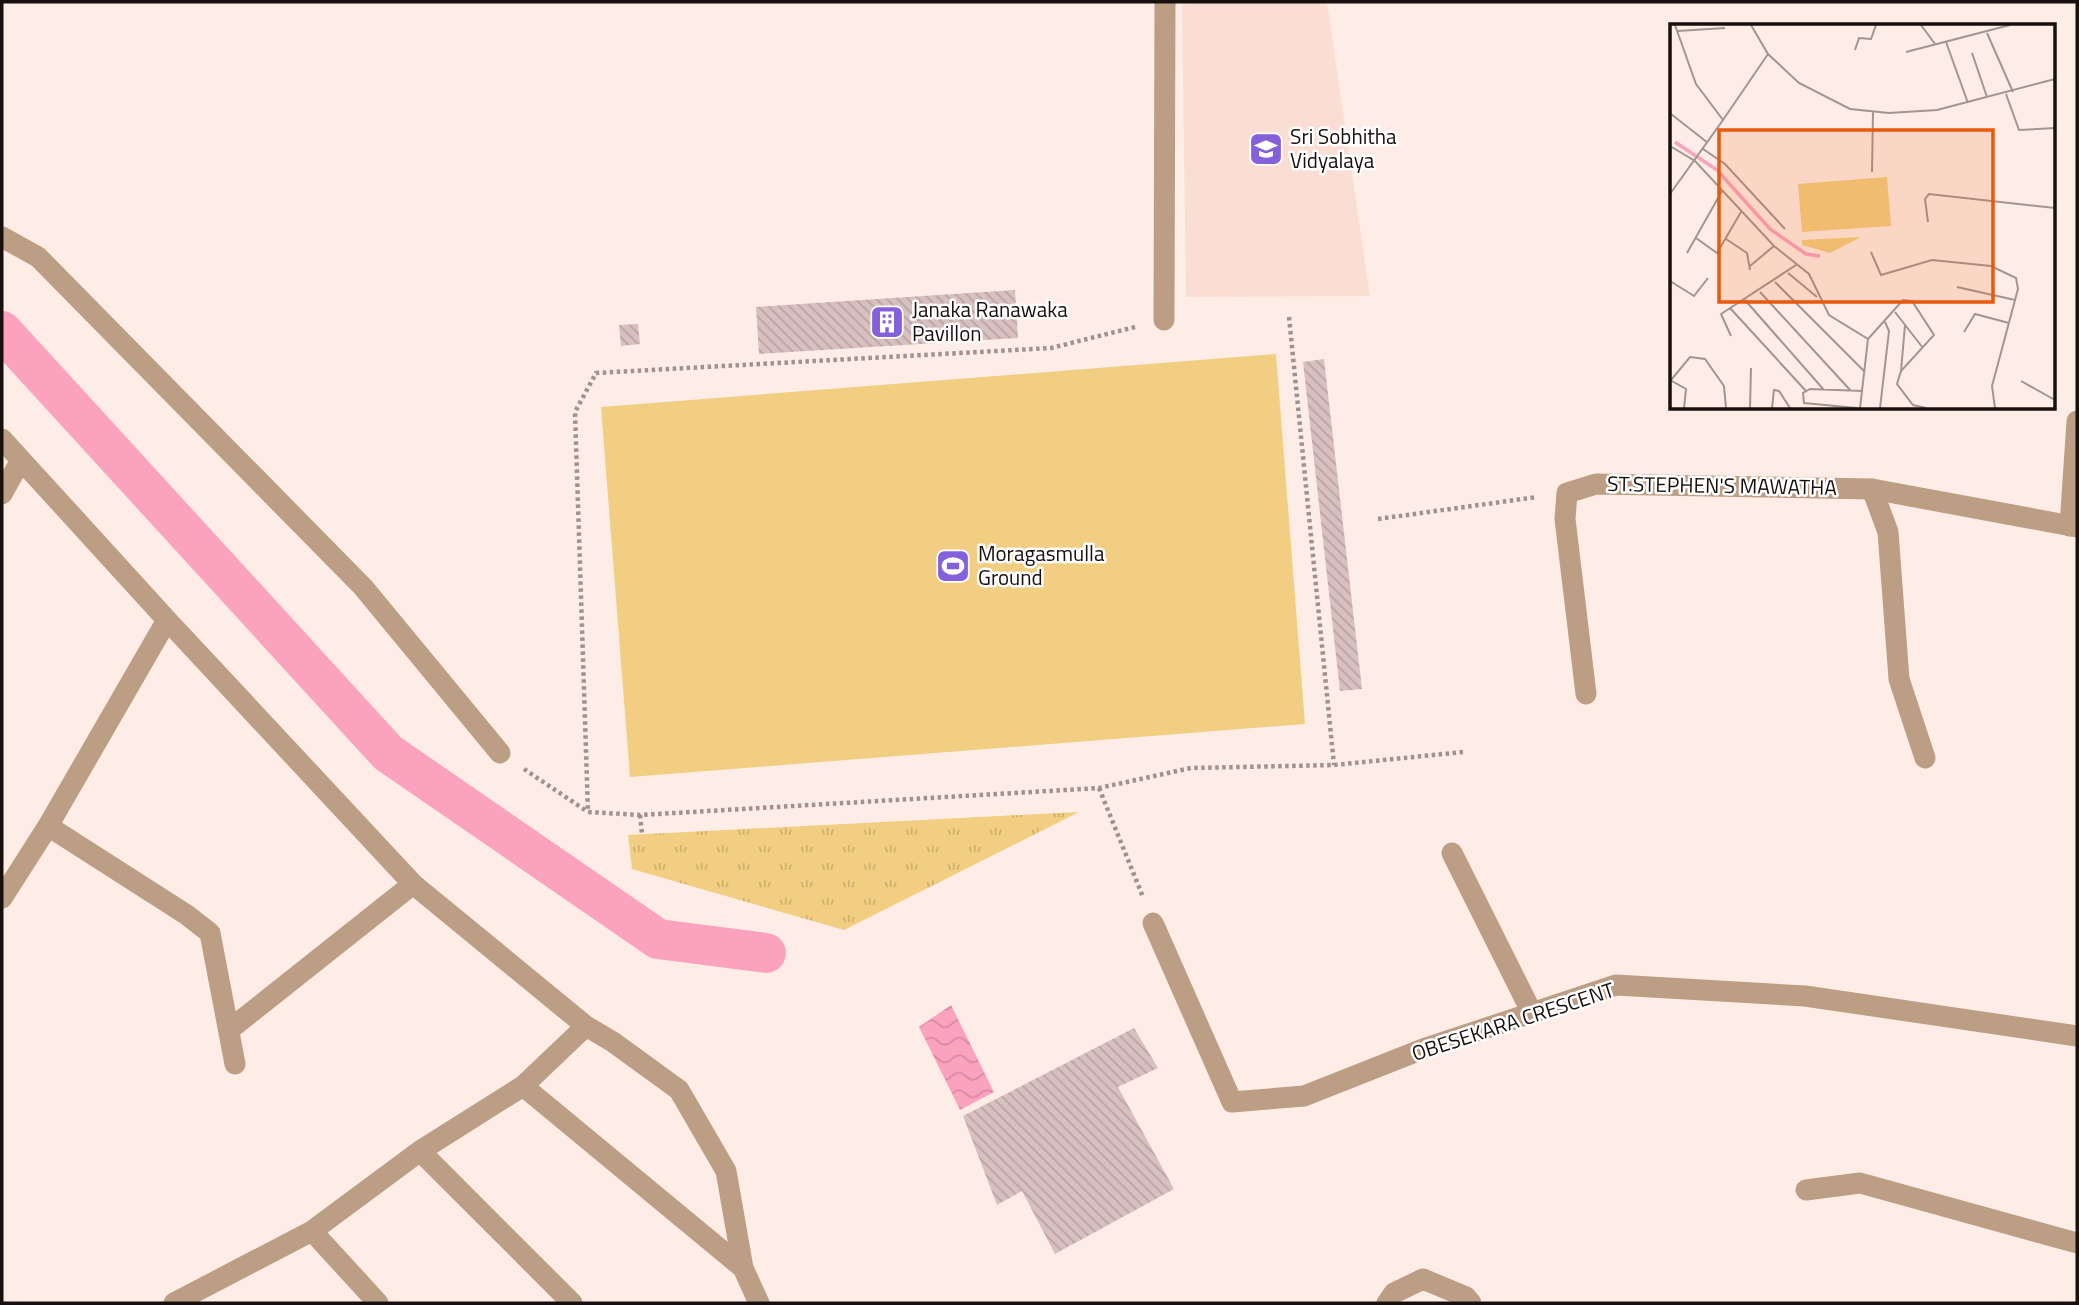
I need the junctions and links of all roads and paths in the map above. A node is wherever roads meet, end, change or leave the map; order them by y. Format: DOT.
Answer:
graph roads {
  1 [pos="1165,2"];
  2 [pos="2,237"];
  3 [pos="1289,317"];
  4 [pos="1164,320"];
  5 [pos="2077,421"];
  6 [pos="2,439"];
  7 [pos="21,460"];
  8 [pos="1872,489"];
  9 [pos="1567,493"];
  10 [pos="2,495"];
  11 [pos="1378,519"];
  12 [pos="2073,526"];
  13 [pos="167,620"];
  14 [pos="1586,694"];
  15 [pos="1463,752"];
  16 [pos="500,753"];
  17 [pos="1925,758"];
  18 [pos="1334,765"];
  19 [pos="1099,788"];
  20 [pos="588,812"];
  21 [pos="640,815"];
  22 [pos="48,826"];
  23 [pos="642,834"];
  24 [pos="1452,853"];
  25 [pos="413,884"];
  26 [pos="2,898"];
  27 [pos="1153,923"];
  28 [pos="1532,1013"];
  29 [pos="586,1026"];
  30 [pos="229,1030"];
  31 [pos="2077,1035"];
  32 [pos="235,1064"];
  33 [pos="523,1086"];
  34 [pos="420,1151"];
  35 [pos="1806,1190"];
  36 [pos="312,1231"];
  37 [pos="2077,1243"];
  38 [pos="743,1268"];
  39 [pos="188,1300"];
  40 [pos="378,1303"];
  41 [pos="572,1303"];
  42 [pos="759,1303"];
  43 [pos="1387,1303"];
  44 [pos="1471,1303"];
  1 -- 4 [label="street"];
  2 -- 16 [label="street"];
  3 -- 18 [label="path"];
  4 -- 20 [label="path"];
  5 -- 12 [label="street"];
  6 -- 7 [label="street"];
  7 -- 10 [label="street"];
  7 -- 13 [label="street"];
  8 -- 9 [label="street, ST.STEPHEN'S MAWATHA"];
  8 -- 12 [label="street, ST.STEPHEN'S MAWATHA"];
  8 -- 17 [label="street"];
  9 -- 11 [label="path"];
  9 -- 14 [label="street"];
  13 -- 22 [label="street"];
  13 -- 25 [label="street"];
  15 -- 18 [label="path"];
  16 -- 20 [label="path"];
  18 -- 19 [label="path"];
  19 -- 21 [label="path"];
  19 -- 27 [label="path"];
  20 -- 21 [label="path"];
  21 -- 23 [label="path"];
  22 -- 26 [label="street"];
  22 -- 30 [label="street"];
  24 -- 28 [label="street"];
  25 -- 29 [label="street"];
  25 -- 30 [label="street"];
  27 -- 28 [label="street, OBESEKARA CRESCENT"];
  28 -- 31 [label="street, OBESEKARA CRESCENT"];
  29 -- 33 [label="street"];
  29 -- 38 [label="street"];
  30 -- 32 [label="street"];
  33 -- 34 [label="street"];
  33 -- 38 [label="street"];
  34 -- 36 [label="street"];
  34 -- 41 [label="street"];
  35 -- 37 [label="street"];
  36 -- 39 [label="street"];
  36 -- 40 [label="street"];
  38 -- 42 [label="street"];
  43 -- 44 [label="street"];
}
